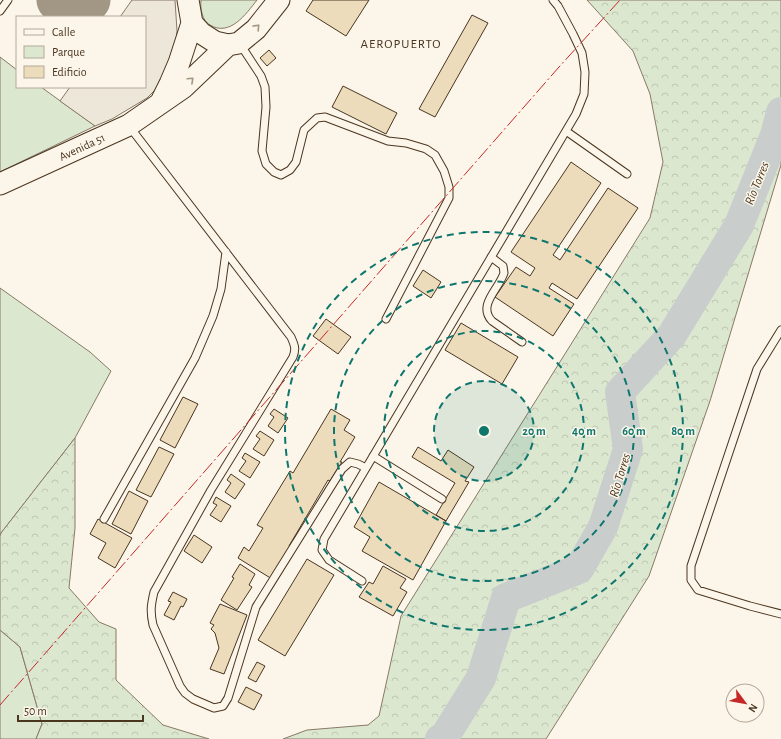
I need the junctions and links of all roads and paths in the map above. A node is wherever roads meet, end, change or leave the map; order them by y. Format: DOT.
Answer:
graph roads {
  1 [pos="8,0"];
  2 [pos="188,0"];
  3 [pos="279,0"];
  4 [pos="553,0"];
  5 [pos="0,11"];
  6 [pos="192,23"];
  7 [pos="233,44"];
  8 [pos="160,103"];
  9 [pos="128,125"];
  10 [pos="566,131"];
  11 [pos="627,174"];
  12 [pos="0,184"];
  13 [pos="226,252"];
  14 [pos="491,257"];
  15 [pos="386,319"];
  16 [pos="781,330"];
  17 [pos="522,342"];
  18 [pos="373,456"];
  19 [pos="366,468"];
  20 [pos="442,498"];
  21 [pos="104,519"];
  22 [pos="362,581"];
  23 [pos="781,614"];
  1 -- 5 [label="lane"];
  2 -- 6 [label="main road, Avenida 51"];
  7 -- 3 [label="main road, Avenida 51, one-way"];
  4 -- 10 [label="lane"];
  6 -- 7 [label="main road"];
  6 -- 8 [label="main road, Avenida 51"];
  8 -- 7 [label="main road, Avenida 51, one-way"];
  7 -- 15 [label="lane"];
  8 -- 9 [label="main road, Avenida 51"];
  9 -- 12 [label="main road, Avenida 51"];
  9 -- 13 [label="lane"];
  10 -- 11 [label="lane"];
  10 -- 14 [label="lane"];
  13 -- 19 [label="lane"];
  13 -- 21 [label="lane"];
  14 -- 17 [label="lane"];
  14 -- 18 [label="lane"];
  16 -- 23 [label="lane"];
  18 -- 19 [label="lane"];
  18 -- 20 [label="lane"];
  19 -- 22 [label="lane"];
}
